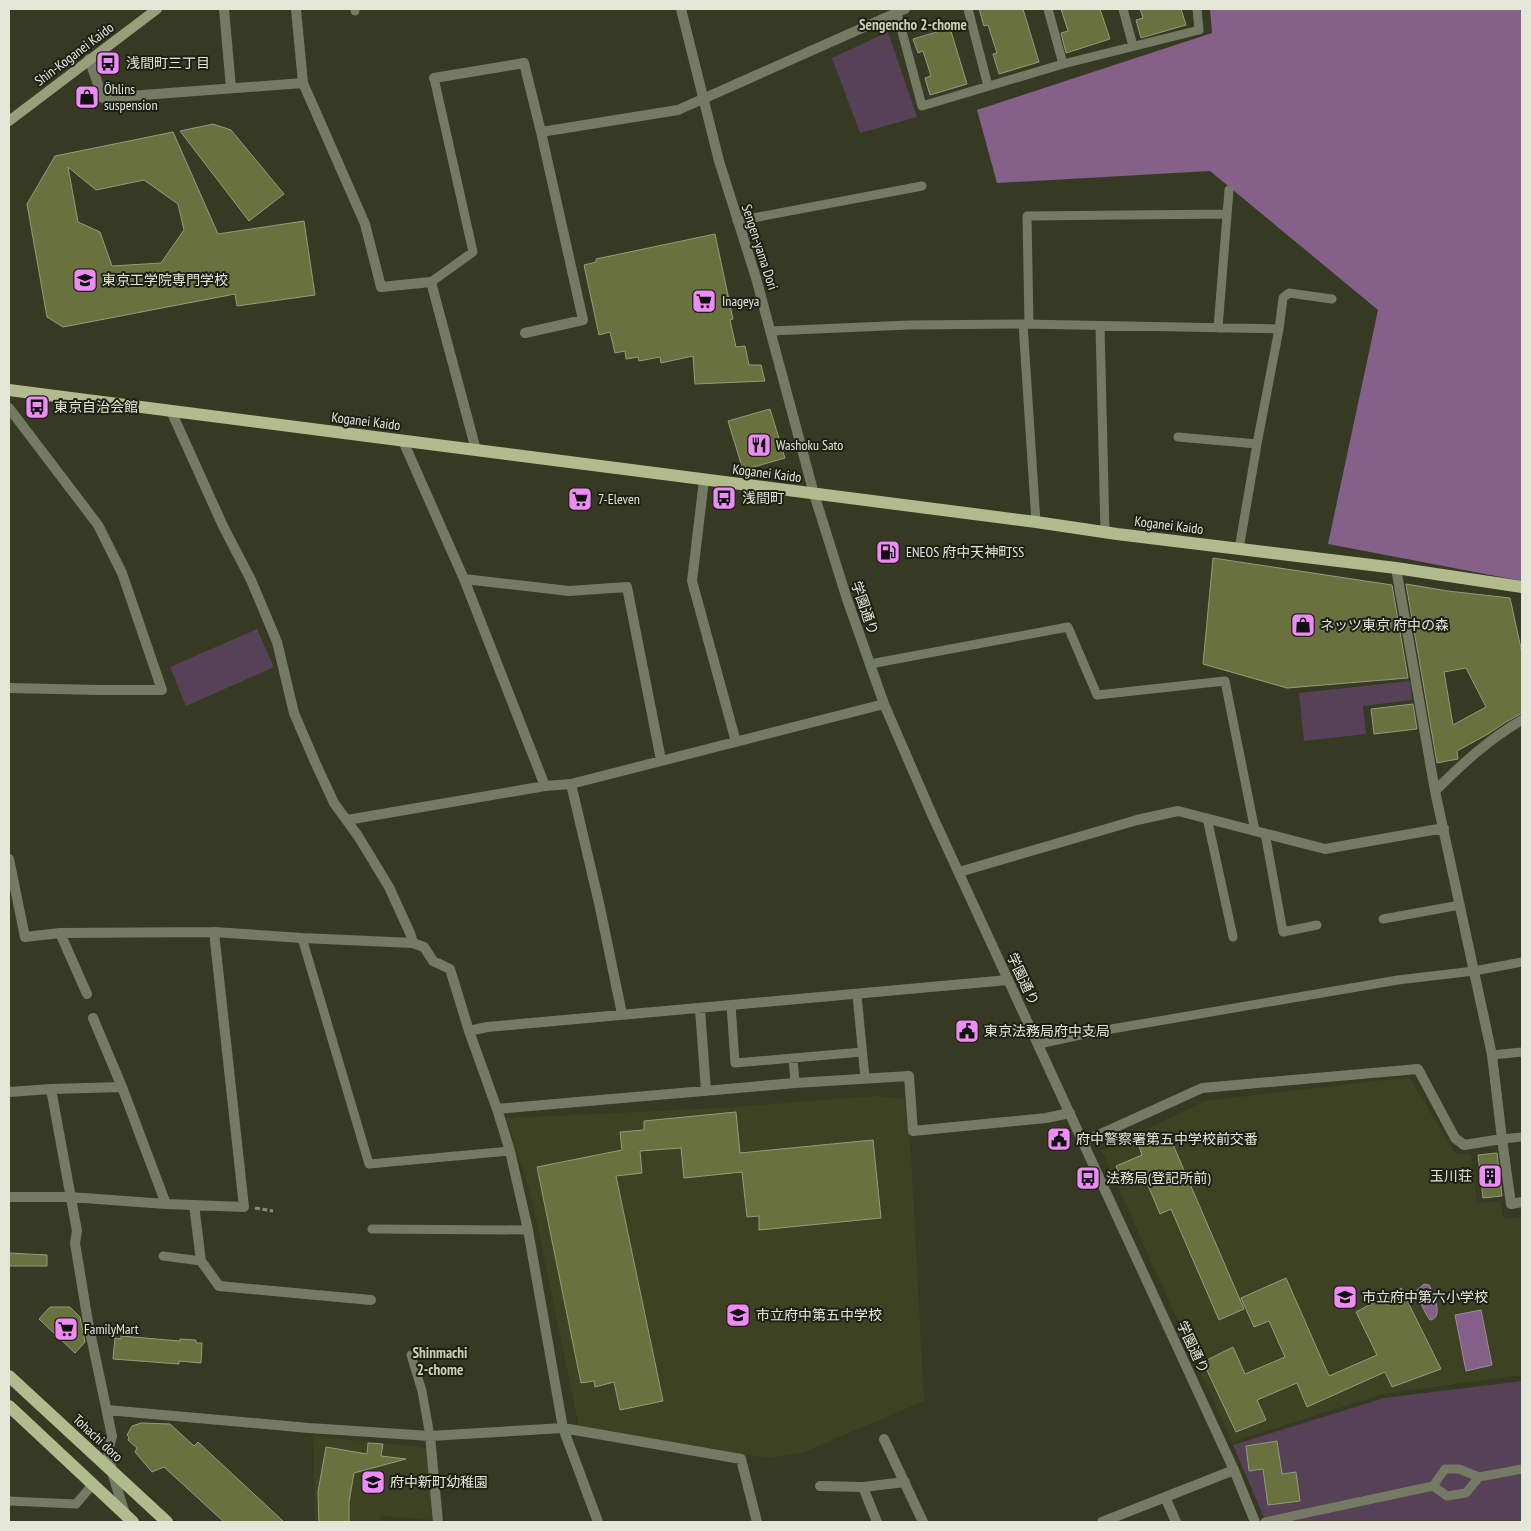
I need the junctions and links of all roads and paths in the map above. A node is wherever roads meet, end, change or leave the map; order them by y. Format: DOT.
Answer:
graph roads {
  1 [pos="156,9"];
  2 [pos="224,9"];
  3 [pos="296,9"];
  4 [pos="682,9"];
  5 [pos="968,9"];
  6 [pos="1048,9"];
  7 [pos="1123,9"];
  8 [pos="1197,9"];
  9 [pos="901,11"];
  10 [pos="1133,46"];
  11 [pos="89,59"];
  12 [pos="1064,64"];
  13 [pos="434,78"];
  14 [pos="303,83"];
  15 [pos="988,86"];
  16 [pos="231,88"];
  17 [pos="702,98"];
  18 [pos="9,121"];
  19 [pos="541,132"];
  20 [pos="922,186"];
  21 [pos="1228,190"];
  22 [pos="1226,214"];
  23 [pos="737,220"];
  24 [pos="431,282"];
  25 [pos="1332,300"];
  26 [pos="1026,324"];
  27 [pos="1100,326"];
  28 [pos="1218,328"];
  29 [pos="1279,329"];
  30 [pos="771,331"];
  31 [pos="525,333"];
  32 [pos="9,390"];
  33 [pos="9,408"];
  34 [pos="171,411"];
  35 [pos="1178,437"];
  36 [pos="403,441"];
  37 [pos="1257,444"];
  38 [pos="476,450"];
  39 [pos="704,480"];
  40 [pos="814,494"];
  41 [pos="1036,522"];
  42 [pos="1105,532"];
  43 [pos="1239,549"];
  44 [pos="1396,568"];
  45 [pos="464,579"];
  46 [pos="1522,586"];
  47 [pos="870,664"];
  48 [pos="9,688"];
  49 [pos="884,704"];
  50 [pos="1522,720"];
  51 [pos="736,742"];
  52 [pos="661,760"];
  53 [pos="571,784"];
  54 [pos="544,786"];
  55 [pos="1435,791"];
  56 [pos="1207,818"];
  57 [pos="347,820"];
  58 [pos="1444,828"];
  59 [pos="1260,832"];
  60 [pos="9,859"];
  61 [pos="959,872"];
  62 [pos="11,880"];
  63 [pos="1460,905"];
  64 [pos="1383,919"];
  65 [pos="1317,925"];
  66 [pos="214,932"];
  67 [pos="60,933"];
  68 [pos="1234,937"];
  69 [pos="302,938"];
  70 [pos="413,943"];
  71 [pos="1522,962"];
  72 [pos="1474,971"];
  73 [pos="1008,980"];
  74 [pos="87,994"];
  75 [pos="857,994"];
  76 [pos="731,1006"];
  77 [pos="700,1009"];
  78 [pos="622,1014"];
  79 [pos="93,1018"];
  80 [pos="469,1031"];
  81 [pos="1039,1044"];
  82 [pos="862,1052"];
  83 [pos="1522,1052"];
  84 [pos="1492,1054"];
  85 [pos="793,1058"];
  86 [pos="865,1078"];
  87 [pos="794,1084"];
  88 [pos="122,1087"];
  89 [pos="51,1089"];
  90 [pos="706,1091"];
  91 [pos="9,1092"];
  92 [pos="497,1109"];
  93 [pos="1070,1113"];
  94 [pos="1522,1137"];
  95 [pos="1502,1140"];
  96 [pos="1083,1142"];
  97 [pos="510,1150"];
  98 [pos="9,1197"];
  99 [pos="70,1197"];
  100 [pos="1522,1202"];
  101 [pos="166,1204"];
  102 [pos="194,1205"];
  103 [pos="372,1229"];
  104 [pos="528,1230"];
  105 [pos="163,1256"];
  106 [pos="201,1261"];
  107 [pos="371,1300"];
  108 [pos="411,1355"];
  109 [pos="9,1376"];
  110 [pos="9,1406"];
  111 [pos="108,1410"];
  112 [pos="563,1428"];
  113 [pos="430,1436"];
  114 [pos="884,1439"];
  115 [pos="1522,1469"];
  116 [pos="1234,1470"];
  117 [pos="112,1472"];
  118 [pos="1479,1477"];
  119 [pos="905,1482"];
  120 [pos="93,1484"];
  121 [pos="820,1486"];
  122 [pos="1434,1486"];
  123 [pos="863,1487"];
  124 [pos="1165,1497"];
  125 [pos="9,1501"];
  126 [pos="128,1520"];
  127 [pos="167,1522"];
  128 [pos="438,1522"];
  129 [pos="598,1522"];
  130 [pos="757,1522"];
  131 [pos="877,1522"];
  132 [pos="923,1522"];
  133 [pos="1102,1522"];
  134 [pos="1176,1522"];
  135 [pos="1255,1522"];
  136 [pos="1265,1522"];
  1 -- 11 [label="main road, Shin-Koganei Kaido"];
  2 -- 16 [label="street"];
  3 -- 14 [label="street"];
  4 -- 17 [label="street, Sengen-yama Dori"];
  5 -- 15 [label="lane"];
  6 -- 12 [label="lane"];
  7 -- 10 [label="lane"];
  8 -- 10 [label="lane"];
  9 -- 15 [label="lane"];
  9 -- 17 [label="street"];
  10 -- 12 [label="lane"];
  11 -- 16 [label="street"];
  11 -- 18 [label="main road, Shin-Koganei Kaido"];
  12 -- 15 [label="lane"];
  13 -- 19 [label="street"];
  13 -- 24 [label="lane"];
  14 -- 16 [label="street"];
  14 -- 24 [label="street"];
  17 -- 19 [label="street"];
  17 -- 23 [label="street, Sengen-yama Dori"];
  19 -- 31 [label="street"];
  20 -- 23 [label="lane"];
  21 -- 22 [label="lane"];
  22 -- 26 [label="lane"];
  22 -- 28 [label="lane"];
  23 -- 30 [label="street, Sengen-yama Dori"];
  24 -- 38 [label="street"];
  25 -- 29 [label="lane"];
  26 -- 27 [label="lane"];
  26 -- 30 [label="lane"];
  26 -- 41 [label="lane"];
  27 -- 28 [label="lane"];
  27 -- 42 [label="lane"];
  28 -- 29 [label="lane"];
  29 -- 37 [label="lane"];
  30 -- 40 [label="street, Sengen-yama Dori"];
  32 -- 34 [label="main road, Koganei Kaido"];
  33 -- 48 [label="street"];
  34 -- 36 [label="main road, Koganei Kaido"];
  34 -- 57 [label="street"];
  35 -- 37 [label="lane"];
  36 -- 38 [label="main road, Koganei Kaido"];
  36 -- 45 [label="street"];
  37 -- 43 [label="lane"];
  38 -- 39 [label="main road, Koganei Kaido"];
  39 -- 40 [label="main road, Koganei Kaido"];
  39 -- 51 [label="street"];
  40 -- 41 [label="main road, Koganei Kaido"];
  40 -- 47 [label="street, 学園通り"];
  41 -- 42 [label="main road, Koganei Kaido"];
  42 -- 43 [label="main road, Koganei Kaido"];
  43 -- 44 [label="main road, Koganei Kaido"];
  44 -- 46 [label="main road, Koganei Kaido"];
  44 -- 55 [label="street"];
  45 -- 52 [label="street"];
  45 -- 54 [label="street"];
  47 -- 49 [label="street, 学園通り"];
  47 -- 59 [label="lane"];
  49 -- 51 [label="street"];
  49 -- 61 [label="street, 学園通り"];
  50 -- 55 [label="street"];
  51 -- 52 [label="street"];
  52 -- 53 [label="street"];
  53 -- 54 [label="street"];
  53 -- 78 [label="street"];
  54 -- 57 [label="street"];
  55 -- 58 [label="street"];
  56 -- 59 [label="street"];
  56 -- 61 [label="street"];
  56 -- 68 [label="lane"];
  57 -- 70 [label="street"];
  58 -- 59 [label="street"];
  58 -- 63 [label="street"];
  59 -- 65 [label="lane"];
  60 -- 62 [label="street"];
  61 -- 73 [label="street, 学園通り"];
  62 -- 67 [label="street"];
  63 -- 64 [label="lane"];
  63 -- 72 [label="street"];
  66 -- 67 [label="street"];
  66 -- 69 [label="street"];
  66 -- 102 [label="street"];
  67 -- 74 [label="street"];
  69 -- 70 [label="street"];
  69 -- 97 [label="lane"];
  70 -- 80 [label="street"];
  71 -- 72 [label="lane"];
  72 -- 81 [label="lane"];
  72 -- 84 [label="street"];
  73 -- 75 [label="street"];
  73 -- 81 [label="street, 学園通り"];
  75 -- 76 [label="street"];
  75 -- 82 [label="lane"];
  76 -- 77 [label="street"];
  76 -- 85 [label="lane"];
  77 -- 78 [label="street"];
  77 -- 90 [label="street"];
  78 -- 80 [label="street"];
  79 -- 88 [label="street"];
  80 -- 92 [label="street"];
  81 -- 93 [label="street, 学園通り"];
  82 -- 85 [label="lane"];
  82 -- 86 [label="lane"];
  83 -- 84 [label="lane"];
  84 -- 95 [label="street"];
  85 -- 87 [label="lane"];
  86 -- 87 [label="street"];
  86 -- 93 [label="street"];
  87 -- 90 [label="street"];
  88 -- 89 [label="street"];
  88 -- 101 [label="street"];
  89 -- 91 [label="street"];
  89 -- 99 [label="street"];
  90 -- 92 [label="street"];
  92 -- 97 [label="street"];
  93 -- 96 [label="street, 学園通り"];
  94 -- 95 [label="lane"];
  95 -- 96 [label="street"];
  95 -- 100 [label="street"];
  96 -- 116 [label="street, 学園通り"];
  97 -- 104 [label="street"];
  98 -- 99 [label="street"];
  99 -- 101 [label="street"];
  99 -- 111 [label="street"];
  101 -- 102 [label="street"];
  102 -- 106 [label="street"];
  103 -- 104 [label="lane"];
  104 -- 112 [label="street"];
  105 -- 106 [label="lane"];
  106 -- 107 [label="street"];
  108 -- 113 [label="lane"];
  109 -- 117 [label="main road, Tohachi doro"];
  110 -- 120 [label="main road"];
  111 -- 113 [label="street"];
  111 -- 117 [label="street"];
  112 -- 113 [label="street"];
  112 -- 129 [label="street"];
  112 -- 130 [label="street"];
  113 -- 128 [label="street"];
  114 -- 119 [label="street"];
  115 -- 118 [label="lane"];
  116 -- 124 [label="street"];
  116 -- 135 [label="street, 学園通り"];
  117 -- 126 [label="street"];
  117 -- 127 [label="main road, Tohachi doro"];
  118 -- 122 [label="lane"];
  118 -- 122 [label="lane"];
  119 -- 123 [label="street"];
  119 -- 132 [label="street"];
  120 -- 125 [label="lane"];
  120 -- 126 [label="main road"];
  121 -- 123 [label="street"];
  122 -- 136 [label="lane"];
  123 -- 131 [label="street"];
  124 -- 133 [label="street"];
  124 -- 134 [label="street"];
}
